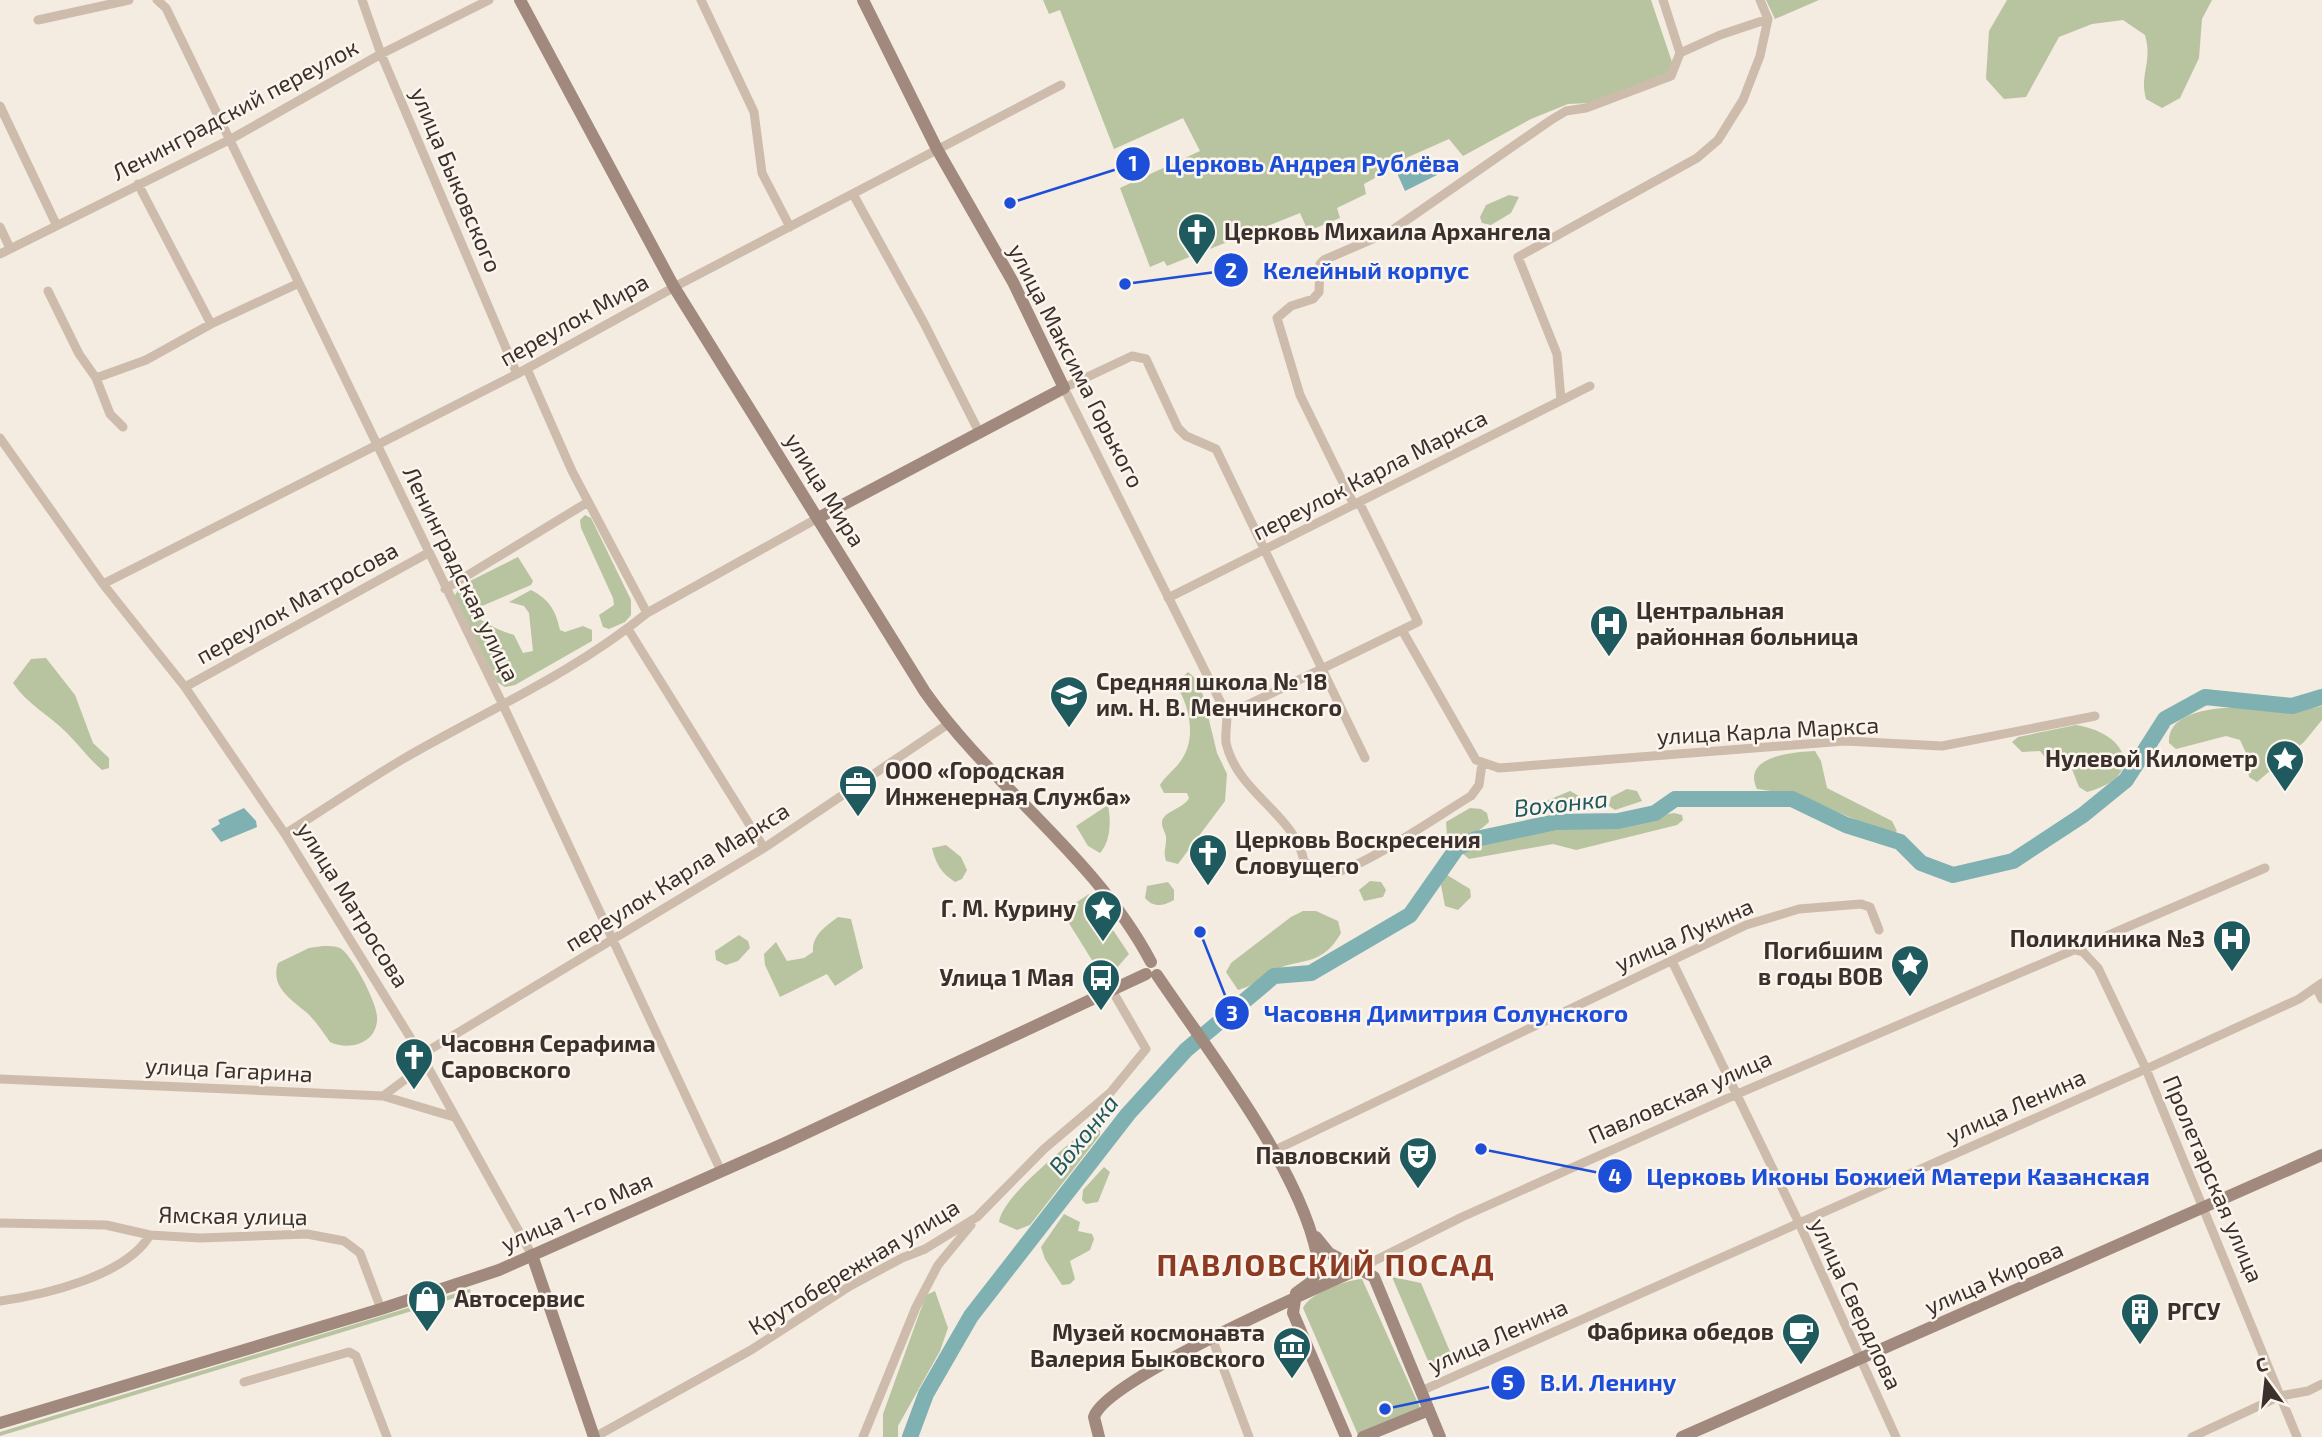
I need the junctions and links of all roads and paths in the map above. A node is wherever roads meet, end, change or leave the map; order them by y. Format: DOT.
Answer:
graph roads {
  1 [pos="129,0"];
  2 [pos="156,0"];
  3 [pos="362,0"];
  4 [pos="489,0"];
  5 [pos="520,0"];
  6 [pos="701,0"];
  7 [pos="863,0"];
  8 [pos="1663,0"];
  9 [pos="1760,0"];
  10 [pos="1768,19"];
  11 [pos="38,20"];
  12 [pos="1680,53"];
  13 [pos="381,54"];
  14 [pos="1061,85"];
  15 [pos="0,106"];
  16 [pos="231,139"];
  17 [pos="937,149"];
  18 [pos="138,184"];
  19 [pos="853,194"];
  20 [pos="56,224"];
  21 [pos="0,227"];
  22 [pos="790,227"];
  23 [pos="10,248"];
  24 [pos="0,254"];
  25 [pos="297,284"];
  26 [pos="674,287"];
  27 [pos="48,291"];
  28 [pos="211,324"];
  29 [pos="527,369"];
  30 [pos="517,374"];
  31 [pos="96,378"];
  32 [pos="1590,386"];
  33 [pos="1064,388"];
  34 [pos="1561,400"];
  35 [pos="123,427"];
  36 [pos="979,432"];
  37 [pos="0,438"];
  38 [pos="376,443"];
  39 [pos="588,502"];
  40 [pos="1357,503"];
  41 [pos="818,518"];
  42 [pos="1265,550"];
  43 [pos="428,553"];
  44 [pos="103,583"];
  45 [pos="445,589"];
  46 [pos="1168,598"];
  47 [pos="648,613"];
  48 [pos="628,629"];
  49 [pos="1402,630"];
  50 [pos="1322,670"];
  51 [pos="185,687"];
  52 [pos="503,705"];
  53 [pos="1227,715"];
  54 [pos="2095,716"];
  55 [pos="948,723"];
  56 [pos="1365,758"];
  57 [pos="1482,764"];
  58 [pos="285,834"];
  59 [pos="764,848"];
  60 [pos="2265,869"];
  61 [pos="1879,930"];
  62 [pos="613,940"];
  63 [pos="2073,950"];
  64 [pos="1672,961"];
  65 [pos="1151,970"];
  66 [pos="2320,986"];
  67 [pos="1113,992"];
  68 [pos="2322,999"];
  69 [pos="423,1060"];
  70 [pos="2146,1069"];
  71 [pos="0,1079"];
  72 [pos="1735,1095"];
  73 [pos="383,1096"];
  74 [pos="454,1117"];
  75 [pos="1273,1151"];
  76 [pos="2322,1155"];
  77 [pos="721,1171"];
  78 [pos="2205,1208"];
  79 [pos="977,1217"];
  80 [pos="0,1223"];
  81 [pos="1798,1223"];
  82 [pos="1311,1231"];
  83 [pos="150,1235"];
  84 [pos="925,1249"];
  85 [pos="532,1255"];
  86 [pos="938,1265"];
  87 [pos="1360,1268"];
  88 [pos="1294,1300"];
  89 [pos="0,1301"];
  90 [pos="381,1309"];
  91 [pos="1212,1338"];
  92 [pos="1861,1358"];
  93 [pos="244,1382"];
  94 [pos="2322,1384"];
  95 [pos="1422,1391"];
  96 [pos="2280,1396"];
  97 [pos="1429,1410"];
  98 [pos="0,1423"];
  99 [pos="387,1437"];
  100 [pos="595,1437"];
  101 [pos="863,1437"];
  102 [pos="1099,1437"];
  103 [pos="1249,1437"];
  104 [pos="1346,1437"];
  105 [pos="1363,1437"];
  106 [pos="1440,1437"];
  107 [pos="1682,1437"];
  108 [pos="1896,1437"];
  109 [pos="2192,1437"];
  110 [pos="2297,1437"];
  1 -- 11 [label="street"];
  2 -- 16 [label="street, Ленинградская улица"];
  3 -- 13 [label="street, улица Быковского"];
  4 -- 13 [label="street, Ленинградский переулок"];
  5 -- 26 [label="street, улица Мира"];
  6 -- 22 [label="street"];
  7 -- 17 [label="street, улица Максима Горького"];
  8 -- 12 [label="street"];
  9 -- 10 [label="street"];
  10 -- 12 [label="street"];
  10 -- 34 [label="street"];
  12 -- 40 [label="street"];
  13 -- 16 [label="street, Ленинградский переулок"];
  13 -- 30 [label="street, улица Быковского"];
  14 -- 17 [label="street, переулок Мира"];
  15 -- 20 [label="street"];
  16 -- 18 [label="street, Ленинградский переулок"];
  16 -- 25 [label="street, Ленинградская улица"];
  17 -- 19 [label="street, переулок Мира"];
  17 -- 33 [label="street, улица Максима Горького"];
  18 -- 20 [label="street, Ленинградский переулок"];
  18 -- 28 [label="street"];
  19 -- 22 [label="street, переулок Мира"];
  19 -- 36 [label="street"];
  20 -- 23 [label="street, Ленинградский переулок"];
  21 -- 23 [label="street"];
  22 -- 26 [label="street, переулок Мира"];
  23 -- 24 [label="street, Ленинградский переулок"];
  25 -- 28 [label="street"];
  25 -- 38 [label="street, Ленинградская улица"];
  26 -- 29 [label="street, переулок Мира"];
  26 -- 41 [label="street, улица Мира"];
  27 -- 31 [label="street"];
  28 -- 31 [label="street"];
  29 -- 30 [label="street, переулок Мира"];
  29 -- 39 [label="street"];
  30 -- 38 [label="street, переулок Мира"];
  31 -- 35 [label="street"];
  32 -- 34 [label="street, переулок Карла Маркса"];
  33 -- 36 [label="street"];
  33 -- 42 [label="street"];
  33 -- 46 [label="street, улица Максима Горького"];
  34 -- 40 [label="street, переулок Карла Маркса"];
  36 -- 41 [label="street"];
  37 -- 44 [label="street, улица Матросова"];
  38 -- 43 [label="street, Ленинградская улица"];
  38 -- 44 [label="street, переулок Мира"];
  39 -- 45 [label="street"];
  39 -- 47 [label="street"];
  40 -- 42 [label="street, переулок Карла Маркса"];
  40 -- 49 [label="street"];
  41 -- 47 [label="street"];
  41 -- 55 [label="street, улица Мира"];
  42 -- 46 [label="street, переулок Карла Маркса"];
  42 -- 50 [label="street"];
  43 -- 45 [label="street, Ленинградская улица"];
  43 -- 51 [label="street, переулок Матросова"];
  44 -- 51 [label="street, улица Матросова"];
  45 -- 52 [label="street, Ленинградская улица"];
  46 -- 53 [label="street, улица Максима Горького"];
  47 -- 48 [label="street"];
  48 -- 52 [label="street"];
  48 -- 59 [label="street"];
  49 -- 50 [label="street"];
  49 -- 57 [label="street"];
  50 -- 53 [label="street"];
  50 -- 56 [label="street"];
  51 -- 58 [label="street, улица Матросова"];
  52 -- 58 [label="street"];
  52 -- 62 [label="street, Ленинградская улица"];
  53 -- 57 [label="street"];
  54 -- 57 [label="street, улица Карла Маркса"];
  55 -- 59 [label="street, переулок Карла Маркса"];
  55 -- 65 [label="street, улица Мира"];
  58 -- 69 [label="street, улица Матросова"];
  59 -- 62 [label="street, переулок Карла Маркса"];
  60 -- 63 [label="street, Павловская улица"];
  61 -- 64 [label="street, улица Лукина"];
  62 -- 69 [label="street, переулок Карла Маркса"];
  62 -- 77 [label="street, Ленинградская улица"];
  63 -- 70 [label="street, Пролетарская улица"];
  63 -- 72 [label="street, Павловская улица"];
  64 -- 72 [label="street, улица Свердлова"];
  64 -- 75 [label="street, улица Лукина"];
  65 -- 67 [label="street, улица 1-го Мая"];
  65 -- 75 [label="street, улица Мира"];
  66 -- 68 [label="street"];
  66 -- 70 [label="street, улица Ленина"];
  67 -- 77 [label="street, улица 1-го Мая"];
  67 -- 79 [label="street, Крутобережная улица"];
  69 -- 73 [label="street, переулок Карла Маркса"];
  69 -- 74 [label="street, улица Матросова"];
  70 -- 78 [label="street, Пролетарская улица"];
  70 -- 81 [label="street, улица Ленина"];
  71 -- 73 [label="street, улица Гагарина"];
  72 -- 81 [label="street, улица Свердлова"];
  72 -- 87 [label="street, Павловская улица"];
  73 -- 74 [label="street, улица Гагарина"];
  74 -- 85 [label="street, улица Матросова"];
  75 -- 82 [label="street, улица Мира"];
  76 -- 78 [label="street, улица Кирова"];
  77 -- 85 [label="street, улица 1-го Мая"];
  78 -- 92 [label="street, улица Кирова"];
  78 -- 96 [label="street, Пролетарская улица"];
  79 -- 84 [label="street, Крутобережная улица"];
  79 -- 86 [label="street"];
  80 -- 83 [label="street, Ямская улица"];
  81 -- 92 [label="street, улица Свердлова"];
  81 -- 95 [label="street, улица Ленина"];
  82 -- 87 [label="street"];
  82 -- 88 [label="street"];
  83 -- 89 [label="street"];
  83 -- 90 [label="street, Ямская улица"];
  84 -- 86 [label="street"];
  84 -- 100 [label="street, Крутобережная улица"];
  85 -- 90 [label="street, улица 1-го Мая"];
  85 -- 100 [label="street, улица Матросова"];
  86 -- 101 [label="street"];
  87 -- 88 [label="street, Павловская улица"];
  87 -- 95 [label="street"];
  88 -- 91 [label="street, Павловская улица"];
  88 -- 104 [label="street"];
  90 -- 98 [label="street, улица 1-го Мая"];
  91 -- 102 [label="street, Павловская улица"];
  91 -- 103 [label="street"];
  92 -- 107 [label="street, улица Кирова"];
  92 -- 108 [label="street, улица Свердлова"];
  93 -- 99 [label="street"];
  94 -- 96 [label="street"];
  95 -- 97 [label="street"];
  96 -- 109 [label="street"];
  96 -- 110 [label="street, Пролетарская улица"];
  97 -- 105 [label="street"];
  97 -- 106 [label="street"];
}
